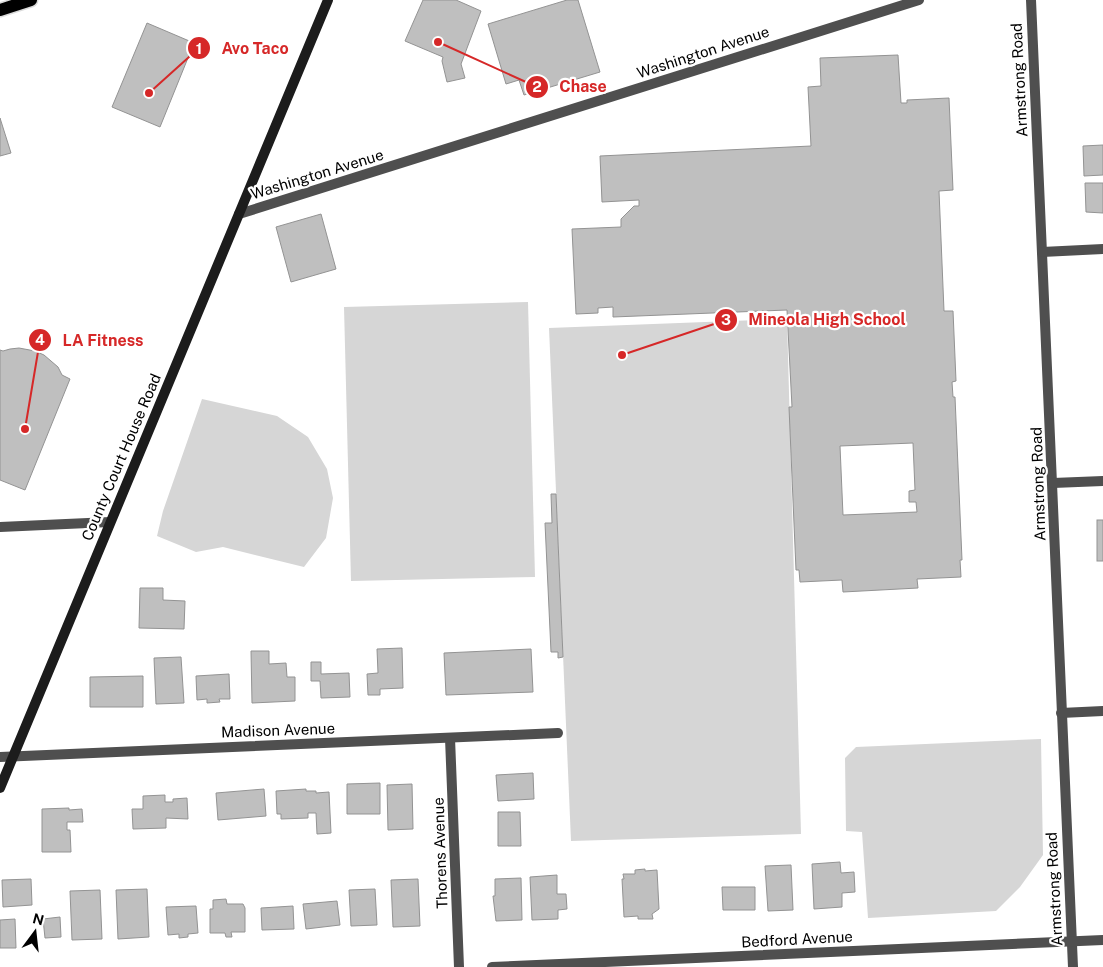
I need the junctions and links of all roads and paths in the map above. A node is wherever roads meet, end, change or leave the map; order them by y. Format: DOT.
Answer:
graph roads {
  1 [pos="31,0"];
  2 [pos="328,0"];
  3 [pos="919,0"];
  4 [pos="1031,0"];
  5 [pos="0,10"];
  6 [pos="239,214"];
  7 [pos="1103,249"];
  8 [pos="1042,252"];
  9 [pos="1103,481"];
  10 [pos="1053,483"];
  11 [pos="110,522"];
  12 [pos="0,527"];
  13 [pos="1103,711"];
  14 [pos="1061,713"];
  15 [pos="558,733"];
  16 [pos="450,738"];
  17 [pos="0,757"];
  18 [pos="13,757"];
  19 [pos="0,788"];
  20 [pos="1103,940"];
  21 [pos="1072,942"];
  22 [pos="459,967"];
  23 [pos="492,967"];
  24 [pos="1073,967"];
  1 -- 5 [label="main road"];
  2 -- 6 [label="main road, County Court House Road"];
  3 -- 6 [label="street, Washington Avenue"];
  4 -- 8 [label="street, Armstrong Road"];
  6 -- 11 [label="main road, County Court House Road"];
  7 -- 8 [label="street"];
  8 -- 10 [label="street, Armstrong Road"];
  9 -- 10 [label="street"];
  10 -- 14 [label="street, Armstrong Road"];
  11 -- 12 [label="street"];
  11 -- 18 [label="main road, County Court House Road"];
  13 -- 14 [label="street"];
  14 -- 21 [label="street, Armstrong Road"];
  15 -- 16 [label="street, Madison Avenue"];
  16 -- 18 [label="street, Madison Avenue"];
  16 -- 22 [label="street, Thorens Avenue"];
  17 -- 18 [label="street, Madison Avenue"];
  18 -- 19 [label="main road, County Court House Road"];
  20 -- 21 [label="street, Bedford Avenue"];
  21 -- 23 [label="street, Bedford Avenue"];
  21 -- 24 [label="street, Armstrong Road"];
}
